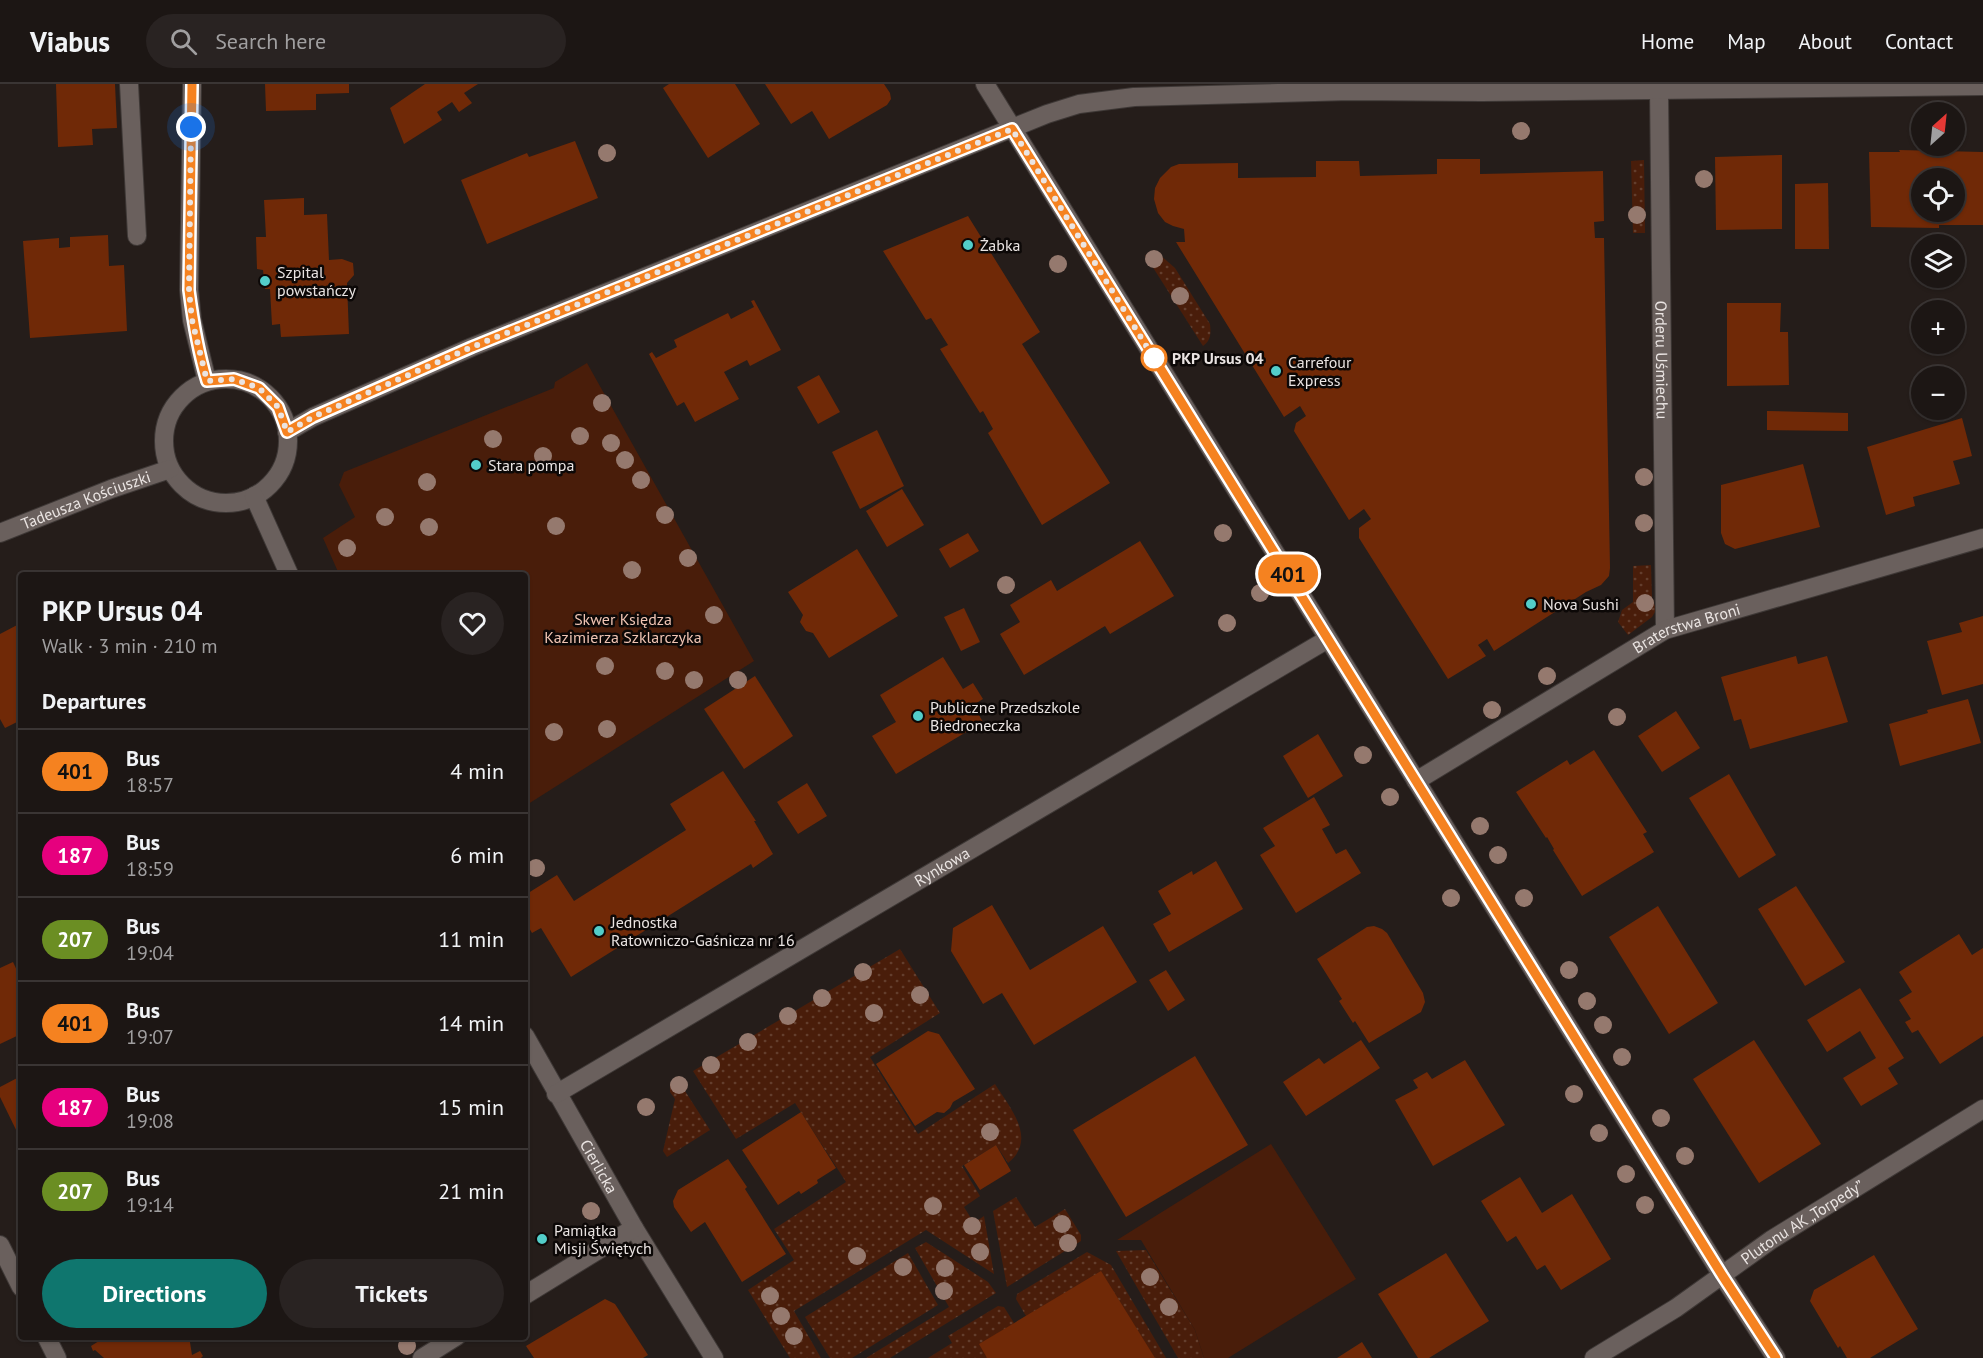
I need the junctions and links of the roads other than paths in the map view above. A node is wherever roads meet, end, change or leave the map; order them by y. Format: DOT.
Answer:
graph roads {
  1 [pos="129,84"];
  2 [pos="192,84"];
  3 [pos="985,84"];
  4 [pos="1983,86"];
  5 [pos="1349,88"];
  6 [pos="1659,90"];
  7 [pos="1012,129"];
  8 [pos="137,236"];
  9 [pos="207,381"];
  10 [pos="287,432"];
  11 [pos="170,469"];
  12 [pos="254,496"];
  13 [pos="0,533"];
  14 [pos="1983,538"];
  15 [pos="288,572"];
  16 [pos="1665,630"];
  17 [pos="1328,639"];
  18 [pos="1416,781"];
  19 [pos="528,1042"];
  20 [pos="556,1094"];
  21 [pos="1983,1109"];
  22 [pos="634,1228"];
  23 [pos="0,1245"];
  24 [pos="1722,1275"];
  25 [pos="18,1281"];
  26 [pos="528,1293"];
  27 [pos="48,1340"];
  28 [pos="451,1340"];
  29 [pos="57,1358"];
  30 [pos="422,1358"];
  31 [pos="714,1358"];
  32 [pos="1594,1358"];
  33 [pos="1776,1358"];
  1 -- 8 [label="street"];
  2 -- 9 [label="street"];
  3 -- 7 [label="street"];
  4 -- 6 [label="street"];
  5 -- 6 [label="street"];
  5 -- 7 [label="street"];
  6 -- 16 [label="street, Orderu Uśmiechu"];
  7 -- 10 [label="street"];
  7 -- 17 [label="street"];
  9 -- 10 [label="street"];
  9 -- 11 [label="street"];
  10 -- 12 [label="street"];
  11 -- 12 [label="street"];
  11 -- 13 [label="street, Tadeusza Kościuszki"];
  12 -- 15 [label="street"];
  14 -- 16 [label="street, Braterstwa Broni"];
  16 -- 18 [label="street, Braterstwa Broni"];
  17 -- 18 [label="street"];
  17 -- 20 [label="street, Rynkowa"];
  18 -- 24 [label="street"];
  19 -- 20 [label="street, Cierlicka"];
  20 -- 22 [label="street, Cierlicka"];
  21 -- 24 [label="street, Plutonu AK „Torpedy”"];
  22 -- 26 [label="street"];
  22 -- 31 [label="street, Cierlicka"];
  23 -- 25 [label="street"];
  24 -- 32 [label="street, Plutonu AK „Torpedy”"];
  24 -- 33 [label="street"];
  27 -- 29 [label="street"];
  28 -- 30 [label="street"];
}
